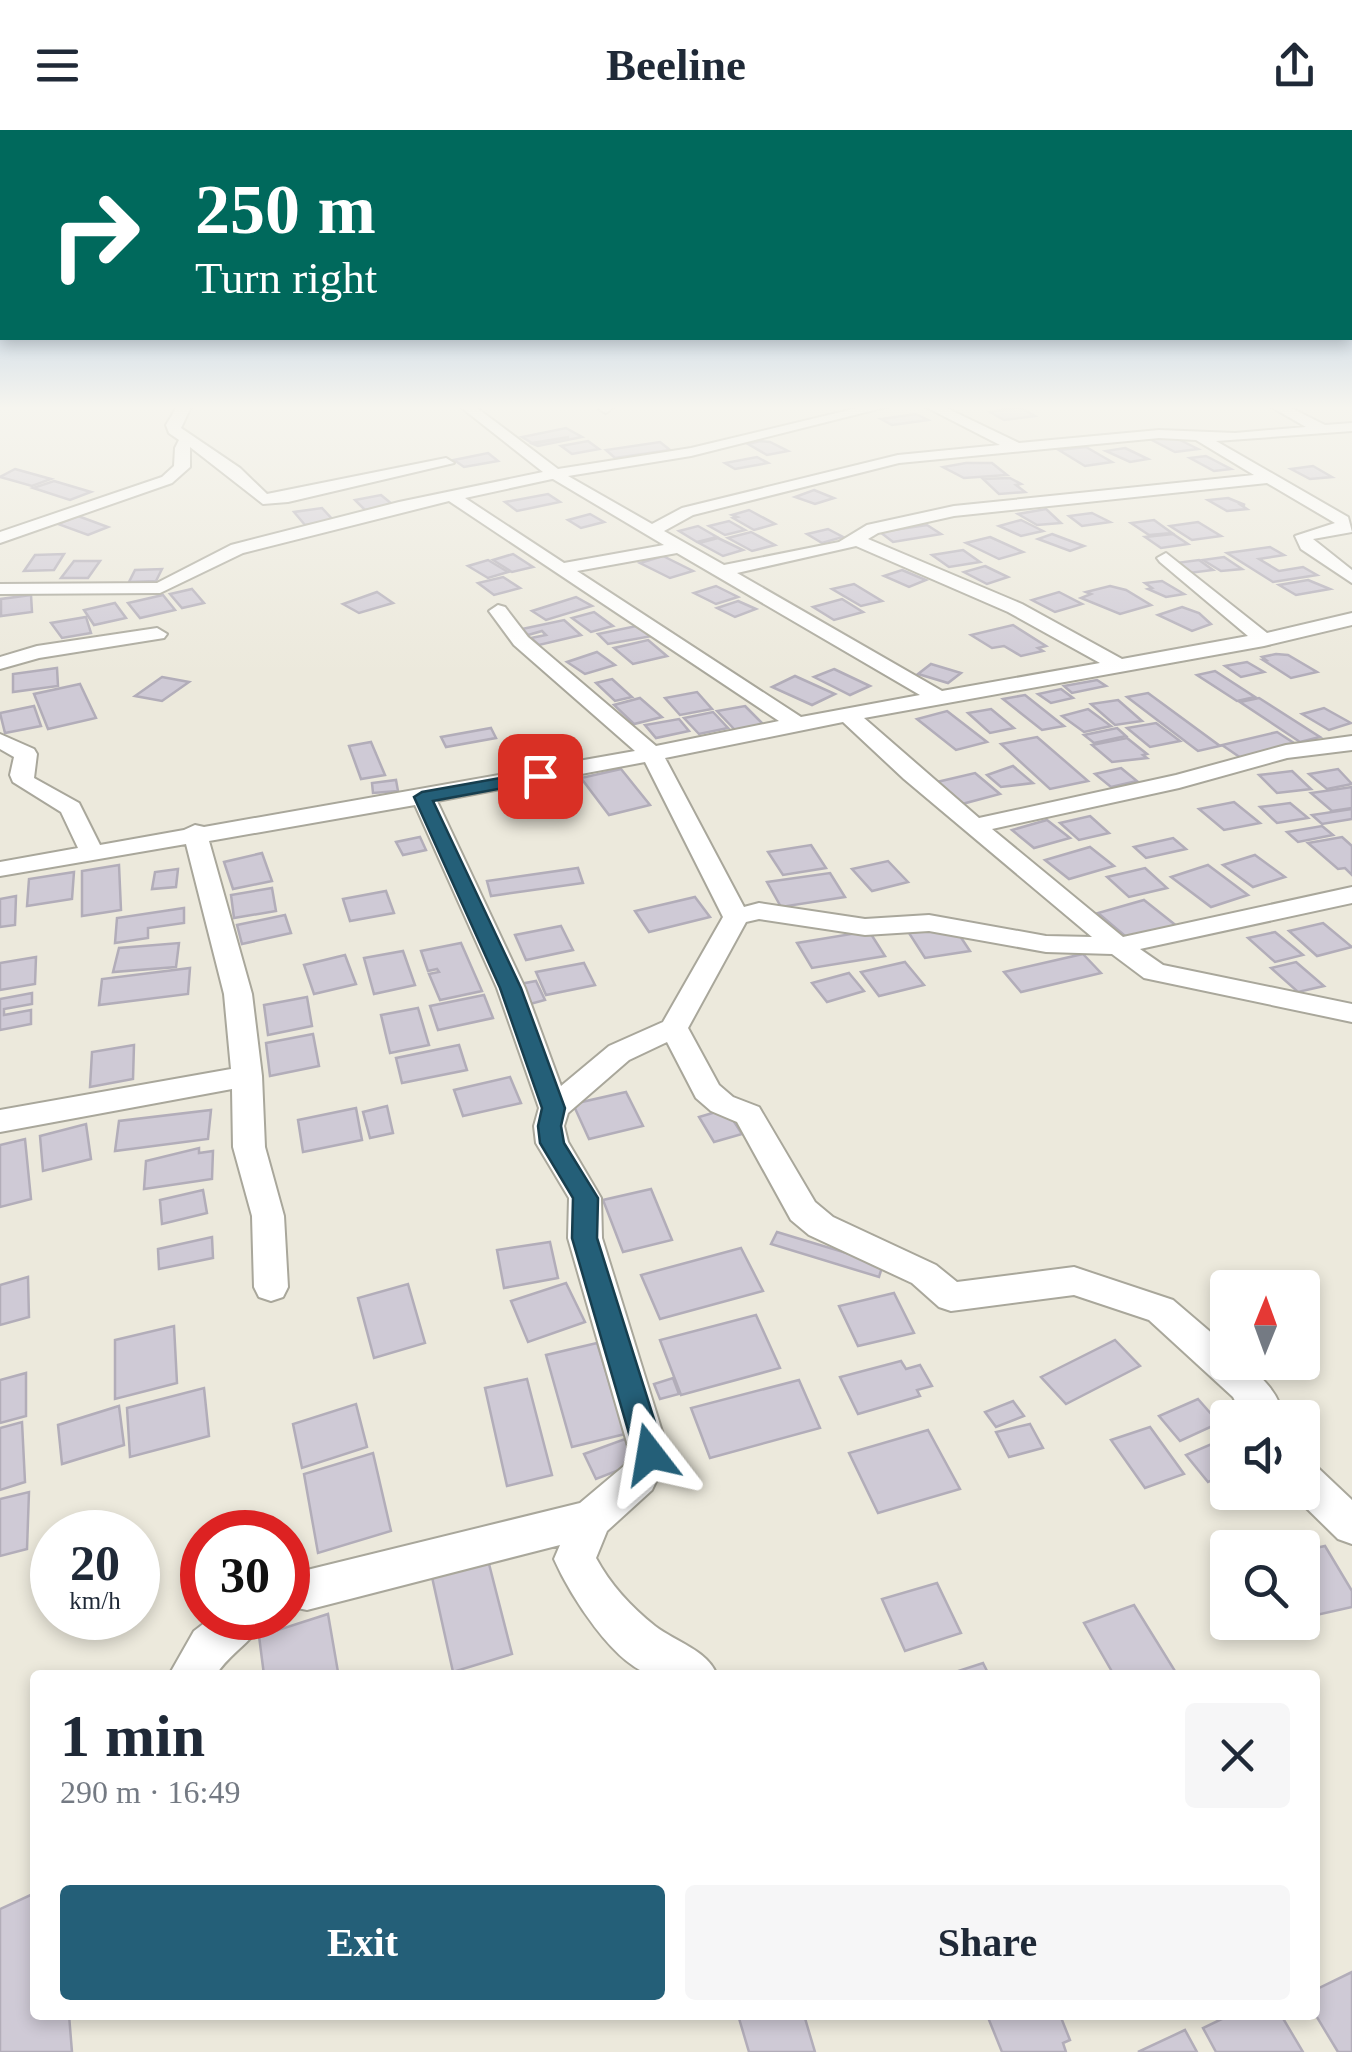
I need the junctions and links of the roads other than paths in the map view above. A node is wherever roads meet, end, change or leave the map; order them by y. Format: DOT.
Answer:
graph roads {
  1 [pos="125,495"];
  2 [pos="260,495"];
  3 [pos="303,495"];
  4 [pos="450,495"];
  5 [pos="591,495"];
  6 [pos="755,495"];
  7 [pos="1104,495"];
  8 [pos="1302,495"];
  9 [pos="1347,517"];
  10 [pos="652,530"];
  11 [pos="0,538"];
  12 [pos="856,540"];
  13 [pos="681,547"];
  14 [pos="1166,558"];
  15 [pos="564,568"];
  16 [pos="721,571"];
  17 [pos="1352,578"];
  18 [pos="0,589"];
  19 [pos="498,611"];
  20 [pos="1352,619"];
  21 [pos="157,634"];
  22 [pos="1264,640"];
  23 [pos="0,664"];
  24 [pos="1118,664"];
  25 [pos="939,698"];
  26 [pos="848,715"];
  27 [pos="797,724"];
  28 [pos="0,740"];
  29 [pos="1348,748"];
  30 [pos="651,753"];
  31 [pos="422,797"];
  32 [pos="974,826"];
  33 [pos="196,832"];
  34 [pos="90,850"];
  35 [pos="0,869"];
  36 [pos="1352,895"];
  37 [pos="736,916"];
  38 [pos="1118,946"];
  39 [pos="1352,1013"];
  40 [pos="674,1028"];
  41 [pos="247,1076"];
  42 [pos="554,1108"];
  43 [pos="0,1121"];
  44 [pos="270,1288"];
  45 [pos="1256,1400"];
  46 [pos="1320,1495"];
  47 [pos="590,1519"];
  48 [pos="1352,1526"];
  49 [pos="310,1589"];
  50 [pos="216,1640"];
  51 [pos="194,1670"];
  52 [pos="684,1670"];
  1 -- 11 [label="street"];
  2 -- 3 [label="street"];
  4 -- 15 [label="street"];
  4 -- 18 [label="street"];
  5 -- 10 [label="street"];
  6 -- 10 [label="street"];
  7 -- 12 [label="street"];
  8 -- 9 [label="street"];
  9 -- 17 [label="street"];
  10 -- 13 [label="street"];
  12 -- 16 [label="street"];
  12 -- 24 [label="street"];
  13 -- 15 [label="street"];
  13 -- 16 [label="street"];
  14 -- 22 [label="street"];
  15 -- 27 [label="street"];
  16 -- 25 [label="street"];
  19 -- 30 [label="street"];
  20 -- 22 [label="street"];
  21 -- 23 [label="street"];
  22 -- 24 [label="street"];
  24 -- 25 [label="street"];
  25 -- 26 [label="street"];
  26 -- 27 [label="street"];
  26 -- 32 [label="street"];
  27 -- 30 [label="street"];
  28 -- 34 [label="street"];
  29 -- 32 [label="street"];
  30 -- 31 [label="street"];
  30 -- 37 [label="street"];
  31 -- 33 [label="street"];
  31 -- 42 [label="street"];
  32 -- 38 [label="street"];
  33 -- 34 [label="street"];
  33 -- 41 [label="street"];
  34 -- 35 [label="street"];
  36 -- 38 [label="street"];
  37 -- 38 [label="street"];
  37 -- 40 [label="street"];
  38 -- 39 [label="street"];
  40 -- 42 [label="street"];
  40 -- 45 [label="street"];
  41 -- 43 [label="street"];
  41 -- 44 [label="street"];
  42 -- 47 [label="street"];
  46 -- 48 [label="street"];
  47 -- 49 [label="street"];
  47 -- 52 [label="street"];
  50 -- 51 [label="street"];
}
